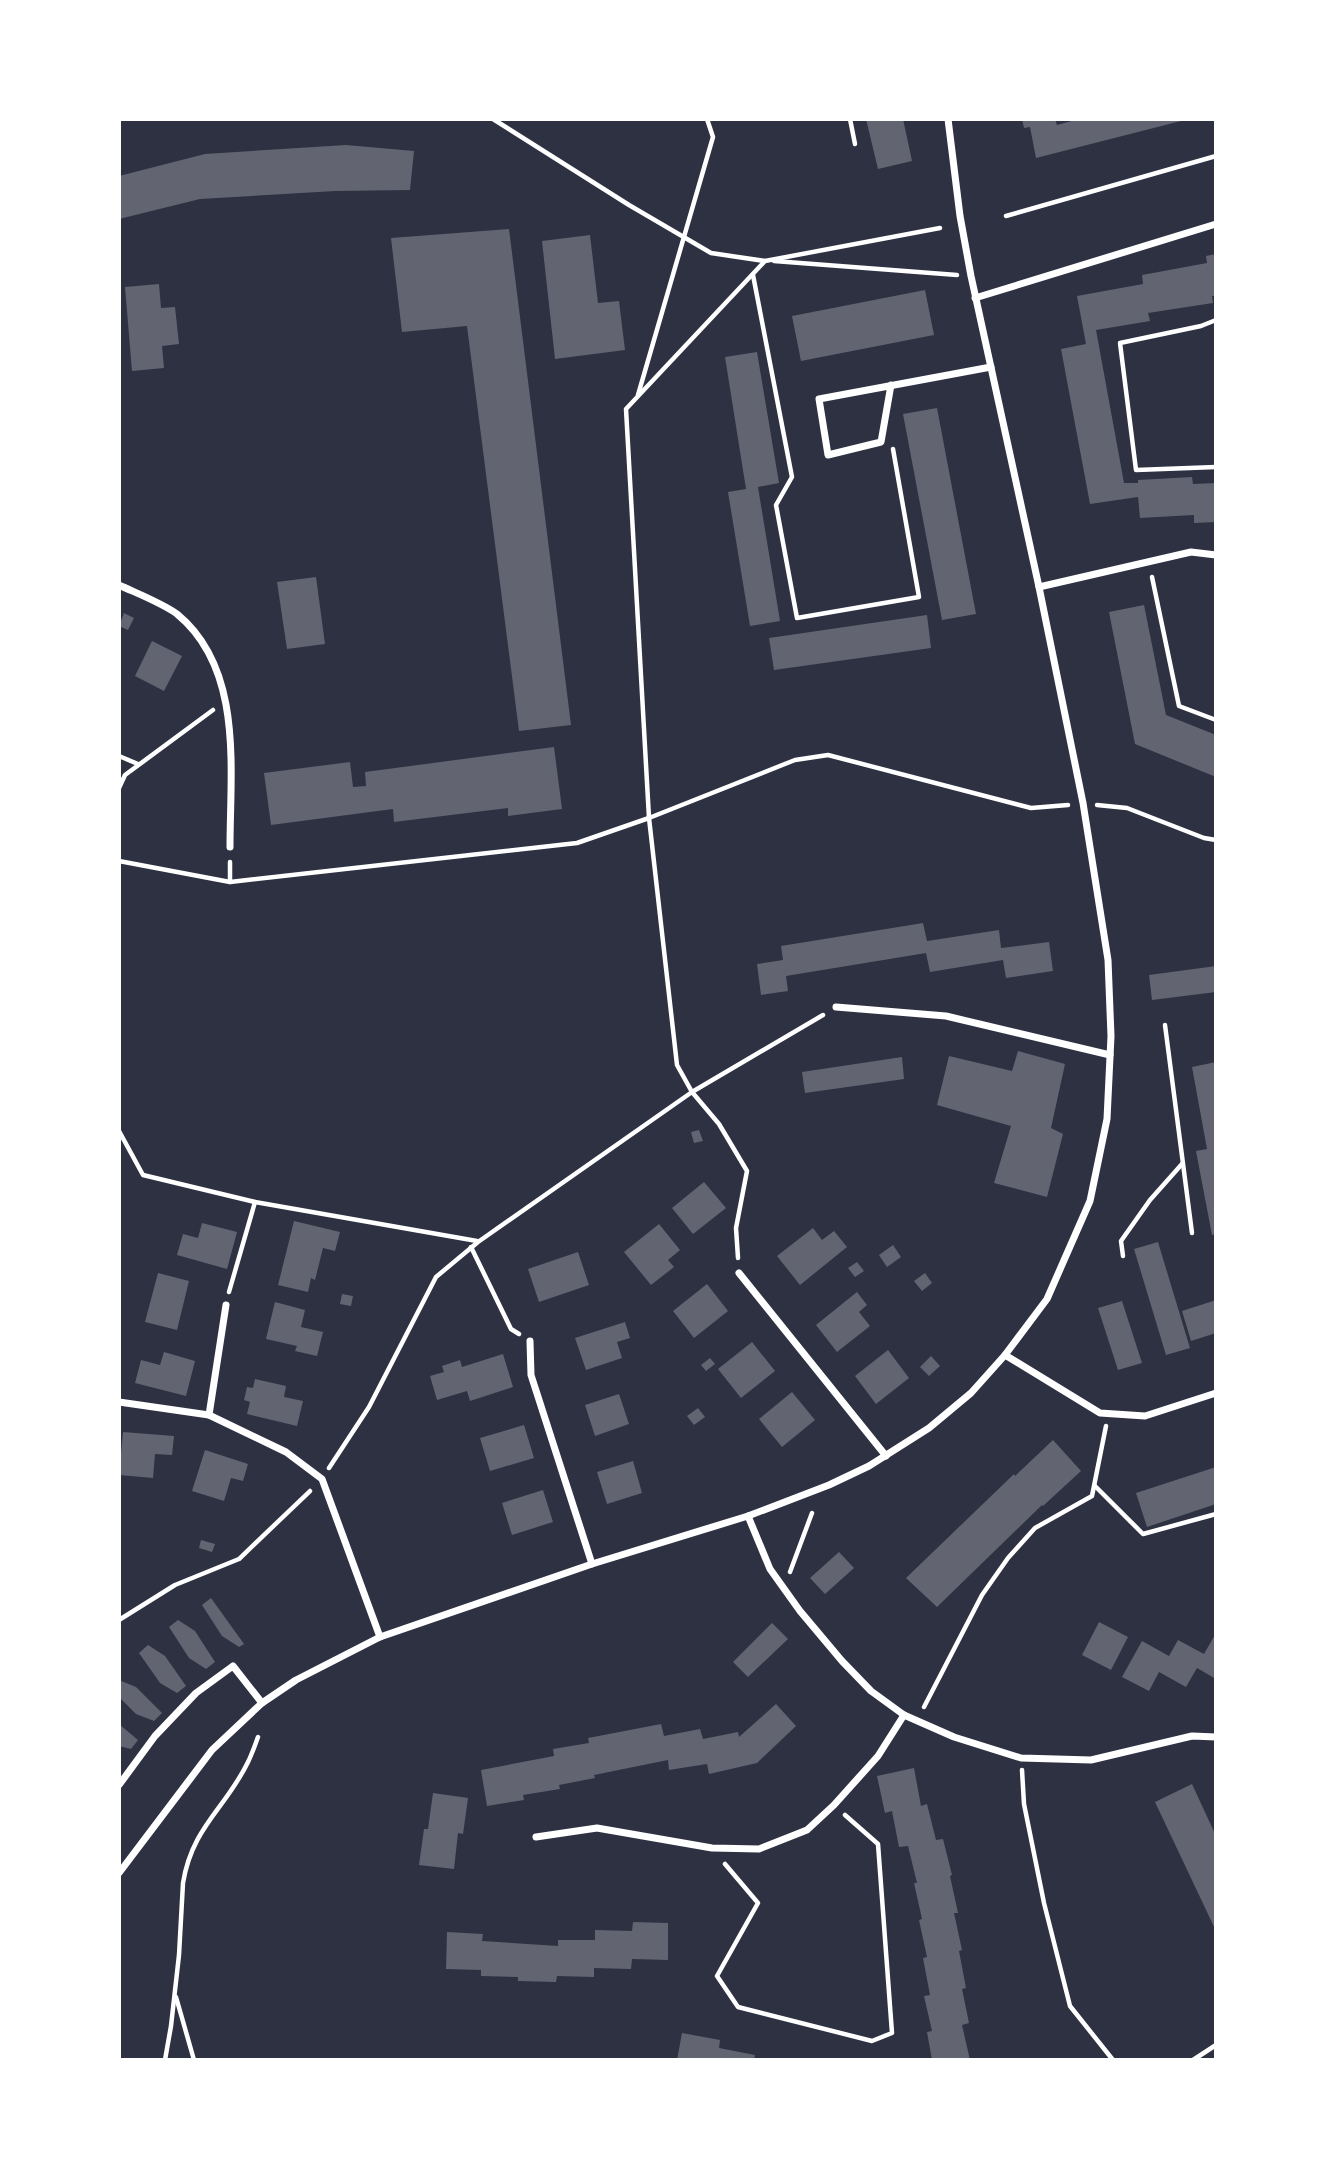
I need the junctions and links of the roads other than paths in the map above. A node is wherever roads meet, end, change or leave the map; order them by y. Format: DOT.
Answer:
graph roads {
  1 [pos="948,119"];
  2 [pos="1216,224"];
  3 [pos="975,298"];
  4 [pos="991,367"];
  5 [pos="891,386"];
  6 [pos="1216,555"];
  7 [pos="119,585"];
  8 [pos="1039,587"];
  9 [pos="230,847"];
  10 [pos="836,1007"];
  11 [pos="1111,1055"];
  12 [pos="739,1273"];
  13 [pos="226,1305"];
  14 [pos="530,1341"];
  15 [pos="1005,1355"];
  16 [pos="1216,1393"];
  17 [pos="119,1402"];
  18 [pos="209,1415"];
  19 [pos="886,1456"];
  20 [pos="747,1516"];
  21 [pos="592,1564"];
  22 [pos="380,1637"];
  23 [pos="262,1703"];
  24 [pos="904,1714"];
  25 [pos="1216,1737"];
  26 [pos="119,1785"];
  27 [pos="536,1837"];
  28 [pos="119,1873"];
  1 -- 3 [label="street"];
  2 -- 3 [label="street"];
  3 -- 4 [label="street"];
  4 -- 5 [label="street"];
  4 -- 8 [label="street"];
  5 -- 5 [label="street"];
  6 -- 8 [label="street"];
  7 -- 9 [label="street"];
  8 -- 11 [label="street"];
  10 -- 11 [label="street"];
  11 -- 15 [label="street"];
  12 -- 19 [label="street"];
  13 -- 18 [label="street"];
  14 -- 21 [label="street"];
  15 -- 16 [label="street"];
  15 -- 19 [label="street"];
  17 -- 18 [label="street"];
  18 -- 22 [label="street"];
  19 -- 20 [label="street"];
  20 -- 21 [label="street"];
  20 -- 24 [label="street"];
  21 -- 22 [label="street"];
  22 -- 23 [label="street"];
  23 -- 26 [label="street"];
  23 -- 28 [label="street"];
  24 -- 25 [label="street"];
  24 -- 27 [label="street"];
}
